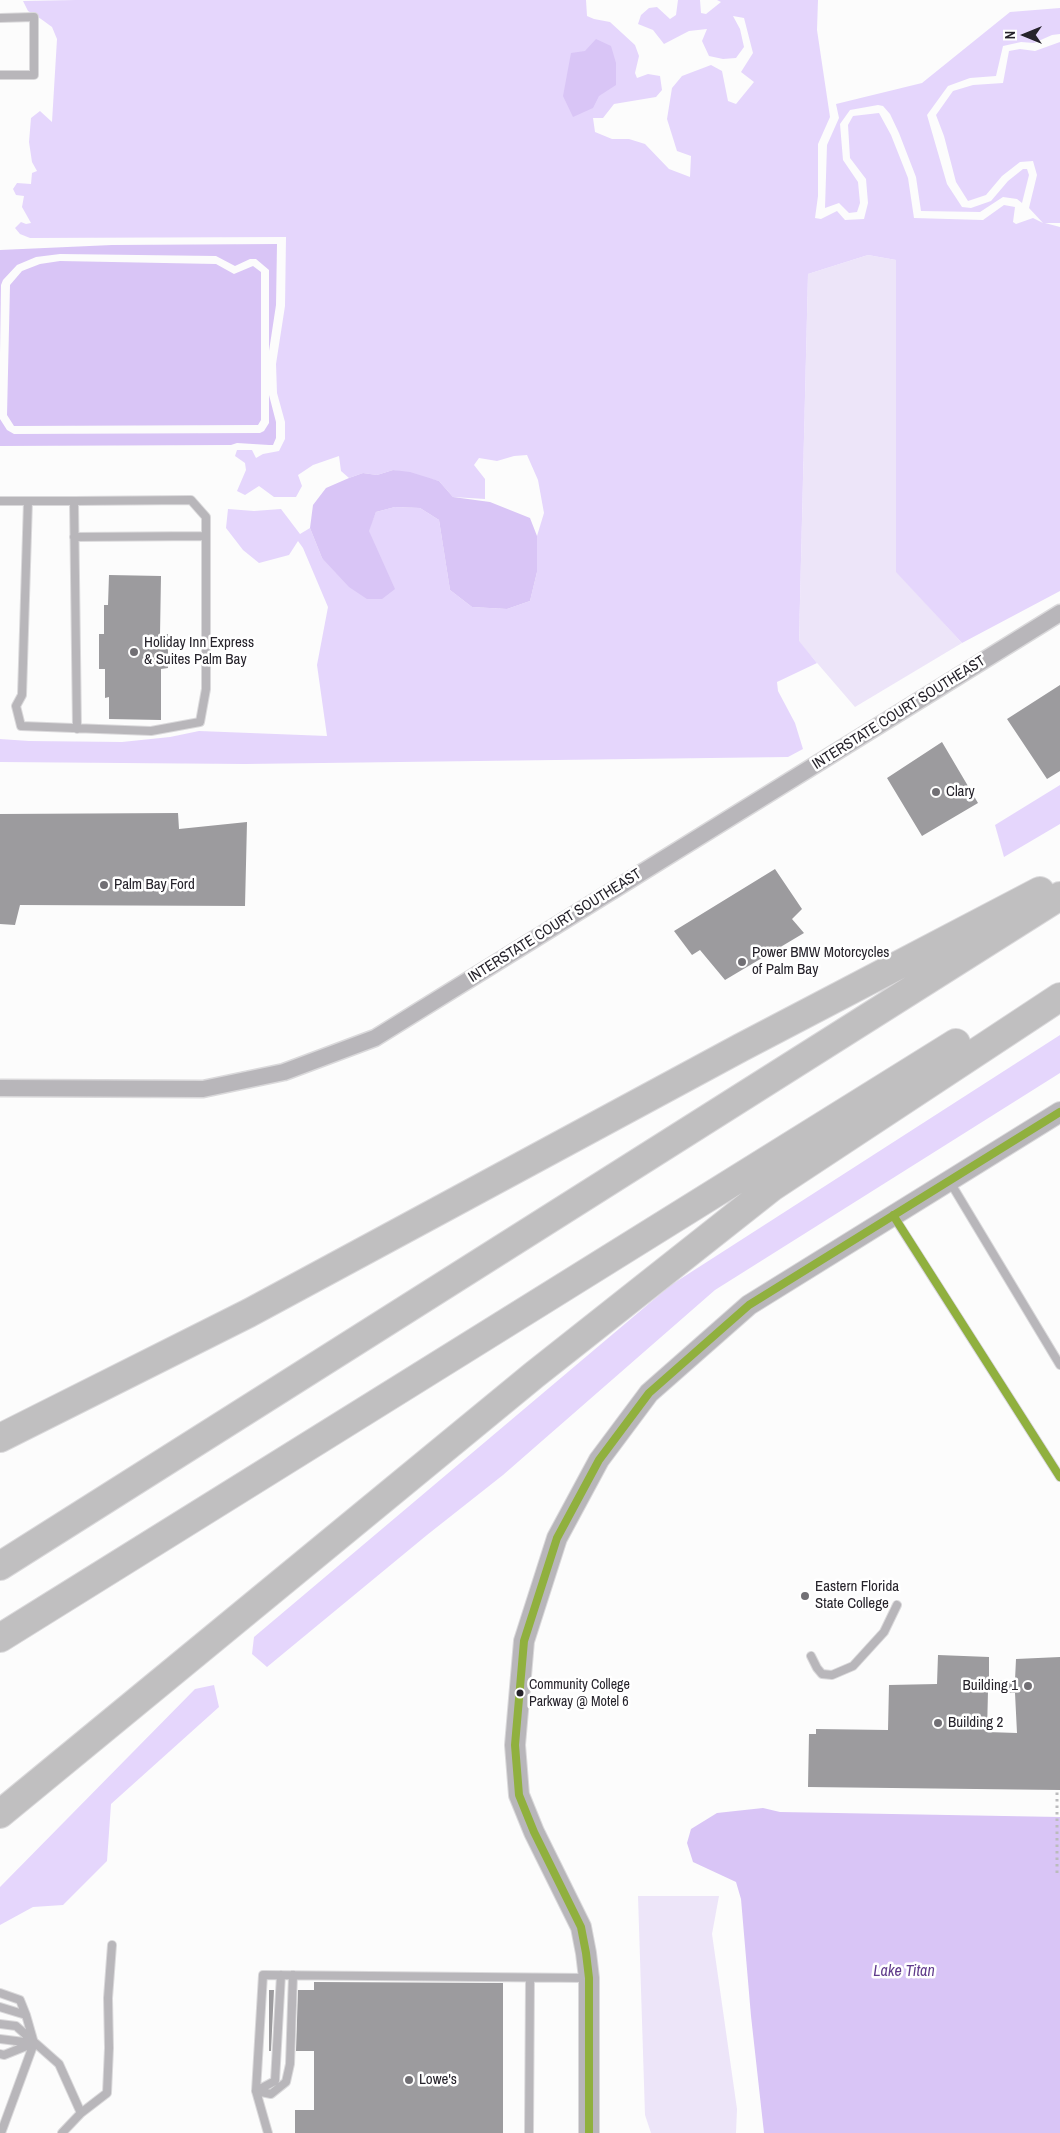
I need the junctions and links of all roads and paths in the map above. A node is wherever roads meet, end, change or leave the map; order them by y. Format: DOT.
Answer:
graph roads {
  1 [pos="0,18"];
  2 [pos="0,75"];
  3 [pos="28,500"];
  4 [pos="74,500"];
  5 [pos="0,501"];
  6 [pos="206,536"];
  7 [pos="74,537"];
  8 [pos="1060,612"];
  9 [pos="77,728"];
  10 [pos="1060,882"];
  11 [pos="1060,896"];
  12 [pos="1060,979"];
  13 [pos="1060,996"];
  14 [pos="0,1088"];
  15 [pos="1060,1112"];
  16 [pos="949,1180"];
  17 [pos="893,1215"];
  18 [pos="1060,1365"];
  19 [pos="0,1438"];
  20 [pos="1060,1476"];
  21 [pos="0,1566"];
  22 [pos="897,1605"];
  23 [pos="0,1638"];
  24 [pos="811,1656"];
  25 [pos="1057,1790"];
  26 [pos="0,1814"];
  27 [pos="1058,1833"];
  28 [pos="1057,1874"];
  29 [pos="112,1945"];
  30 [pos="281,1975"];
  31 [pos="293,1975"];
  32 [pos="530,1978"];
  33 [pos="589,1978"];
  34 [pos="0,1993"];
  35 [pos="0,2007"];
  36 [pos="26,2016"];
  37 [pos="0,2024"];
  38 [pos="0,2039"];
  39 [pos="34,2043"];
  40 [pos="0,2054"];
  41 [pos="256,2091"];
  42 [pos="81,2113"];
  43 [pos="1,2133"];
  44 [pos="62,2133"];
  45 [pos="268,2133"];
  46 [pos="528,2133"];
  47 [pos="589,2133"];
  1 -- 2 [label="lane"];
  3 -- 4 [label="lane"];
  3 -- 5 [label="lane"];
  3 -- 9 [label="lane"];
  4 -- 6 [label="lane"];
  4 -- 7 [label="lane"];
  6 -- 7 [label="lane"];
  6 -- 9 [label="lane"];
  7 -- 9 [label="lane"];
  8 -- 14 [label="street, INTERSTATE COURT SOUTHEAST"];
  10 -- 19 [label="highway"];
  11 -- 21 [label="highway"];
  12 -- 23 [label="highway"];
  13 -- 26 [label="highway"];
  15 -- 16 [label="street"];
  16 -- 17 [label="street"];
  16 -- 18 [label="lane"];
  17 -- 20 [label="lane"];
  17 -- 33 [label="street"];
  22 -- 24 [label="lane"];
  25 -- 27 [label="path"];
  27 -- 28 [label="path"];
  29 -- 42 [label="lane"];
  30 -- 31 [label="lane"];
  30 -- 41 [label="lane"];
  30 -- 41 [label="lane"];
  31 -- 32 [label="lane"];
  31 -- 41 [label="lane"];
  32 -- 33 [label="lane"];
  32 -- 46 [label="lane"];
  33 -- 47 [label="street"];
  34 -- 36 [label="lane"];
  35 -- 36 [label="lane"];
  36 -- 39 [label="lane"];
  37 -- 39 [label="lane"];
  38 -- 39 [label="lane"];
  39 -- 40 [label="lane"];
  39 -- 42 [label="lane"];
  39 -- 43 [label="lane"];
  41 -- 45 [label="lane"];
  42 -- 44 [label="lane"];
}
